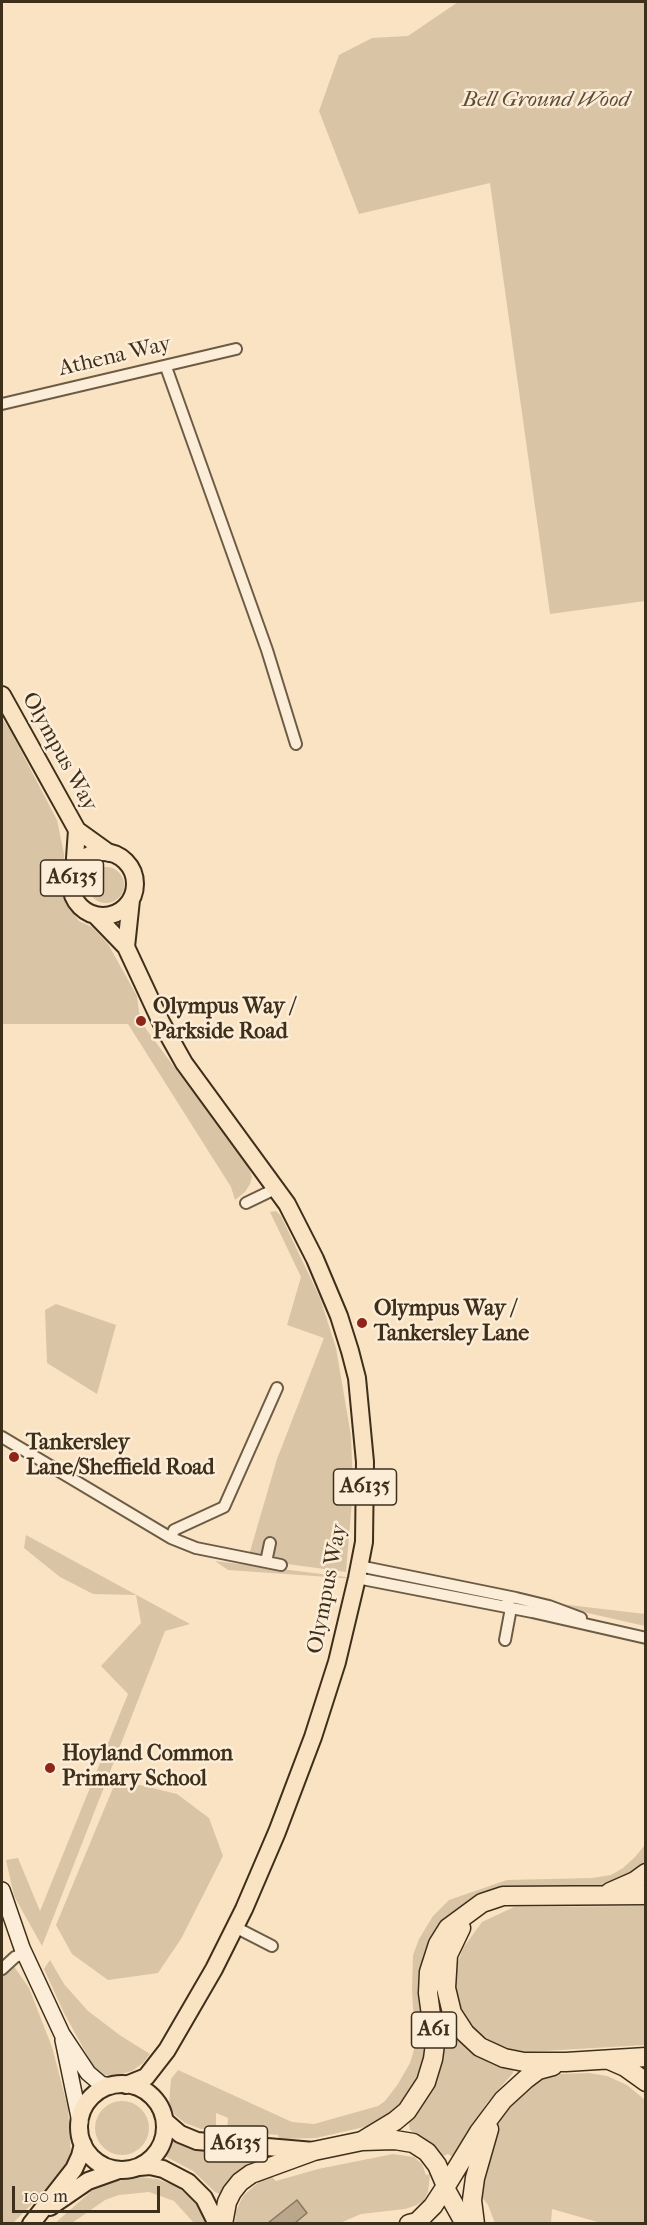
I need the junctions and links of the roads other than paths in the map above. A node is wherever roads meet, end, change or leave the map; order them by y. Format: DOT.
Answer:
graph roads {
  1 [pos="236,349"];
  2 [pos="166,367"];
  3 [pos="2,404"];
  4 [pos="2,695"];
  5 [pos="296,744"];
  6 [pos="77,830"];
  7 [pos="109,853"];
  8 [pos="74,872"];
  9 [pos="131,900"];
  10 [pos="96,915"];
  11 [pos="126,947"];
  12 [pos="275,1189"];
  13 [pos="246,1203"];
  14 [pos="277,1388"];
  15 [pos="2,1437"];
  16 [pos="171,1538"];
  17 [pos="270,1543"];
  18 [pos="266,1562"];
  19 [pos="282,1565"];
  20 [pos="358,1572"];
  21 [pos="494,1594"];
  22 [pos="511,1608"];
  23 [pos="609,1630"];
  24 [pos="645,1638"];
  25 [pos="505,1640"];
  26 [pos="645,1874"];
  27 [pos="2,1890"];
  28 [pos="602,1895"];
  29 [pos="645,1895"];
  30 [pos="476,1907"];
  31 [pos="235,1927"];
  32 [pos="272,1946"];
  33 [pos="25,1953"];
  34 [pos="2,1969"];
  35 [pos="62,2034"];
  36 [pos="167,2050"];
  37 [pos="645,2057"];
  38 [pos="608,2060"];
  39 [pos="566,2062"];
  40 [pos="645,2082"];
  41 [pos="119,2085"];
  42 [pos="156,2101"];
  43 [pos="496,2108"];
  44 [pos="165,2121"];
  45 [pos="80,2122"];
  46 [pos="362,2141"];
  47 [pos="83,2144"];
  48 [pos="314,2151"];
  49 [pos="139,2167"];
  50 [pos="119,2170"];
  51 [pos="446,2187"];
  52 [pos="36,2218"];
  53 [pos="217,2223"];
  54 [pos="223,2223"];
  55 [pos="416,2223"];
  56 [pos="465,2223"];
  57 [pos="475,2223"];
  1 -- 2 [label="street, Athena Way"];
  2 -- 3 [label="street, Athena Way"];
  2 -- 5 [label="street"];
  4 -- 6 [label="main road, Olympus Way / A6135"];
  6 -- 7 [label="main road, Olympus Way / A6135"];
  6 -- 8 [label="main road, Olympus Way / A6135"];
  7 -- 8 [label="main road, A6135"];
  7 -- 9 [label="main road, Olympus Way / A6135"];
  8 -- 10 [label="main road, Olympus Way / A6135"];
  9 -- 10 [label="main road, A6135"];
  9 -- 11 [label="main road, Olympus Way / A6135"];
  10 -- 11 [label="main road, Olympus Way / A6135"];
  11 -- 12 [label="main road, Olympus Way / A6135"];
  12 -- 13 [label="street"];
  12 -- 20 [label="main road, Olympus Way / A6135"];
  14 -- 16 [label="street"];
  15 -- 16 [label="street"];
  16 -- 18 [label="street"];
  17 -- 18 [label="street"];
  18 -- 19 [label="street"];
  20 -- 21 [label="street"];
  20 -- 22 [label="street"];
  20 -- 31 [label="main road, Olympus Way / A6135"];
  21 -- 22 [label="street"];
  21 -- 23 [label="street"];
  22 -- 23 [label="street"];
  22 -- 25 [label="street"];
  23 -- 24 [label="street"];
  26 -- 28 [label="highway"];
  27 -- 33 [label="main road"];
  28 -- 29 [label="highway, A61"];
  28 -- 30 [label="highway, A61"];
  30 -- 39 [label="highway, A61"];
  30 -- 46 [label="highway, A61"];
  31 -- 32 [label="street"];
  31 -- 36 [label="main road, Olympus Way / A6135"];
  33 -- 34 [label="street"];
  33 -- 35 [label="main road"];
  35 -- 41 [label="main road"];
  35 -- 45 [label="main road"];
  36 -- 41 [label="main road, Olympus Way / A6135"];
  36 -- 42 [label="main road, Olympus Way / A6135"];
  37 -- 38 [label="highway, A61"];
  38 -- 39 [label="highway, A61"];
  38 -- 40 [label="highway"];
  39 -- 43 [label="highway, A61"];
  41 -- 42 [label="main road"];
  41 -- 45 [label="main road"];
  42 -- 44 [label="main road"];
  43 -- 51 [label="highway, A61"];
  43 -- 57 [label="highway"];
  44 -- 48 [label="main road, A6135"];
  44 -- 49 [label="main road"];
  45 -- 47 [label="main road"];
  46 -- 48 [label="highway, A61"];
  46 -- 51 [label="highway, A61"];
  47 -- 50 [label="main road"];
  47 -- 52 [label="main road"];
  48 -- 54 [label="highway, A61"];
  49 -- 50 [label="main road"];
  49 -- 53 [label="main road, A6135"];
  50 -- 52 [label="main road"];
  51 -- 55 [label="highway, A61"];
  51 -- 56 [label="highway, A61"];
}
